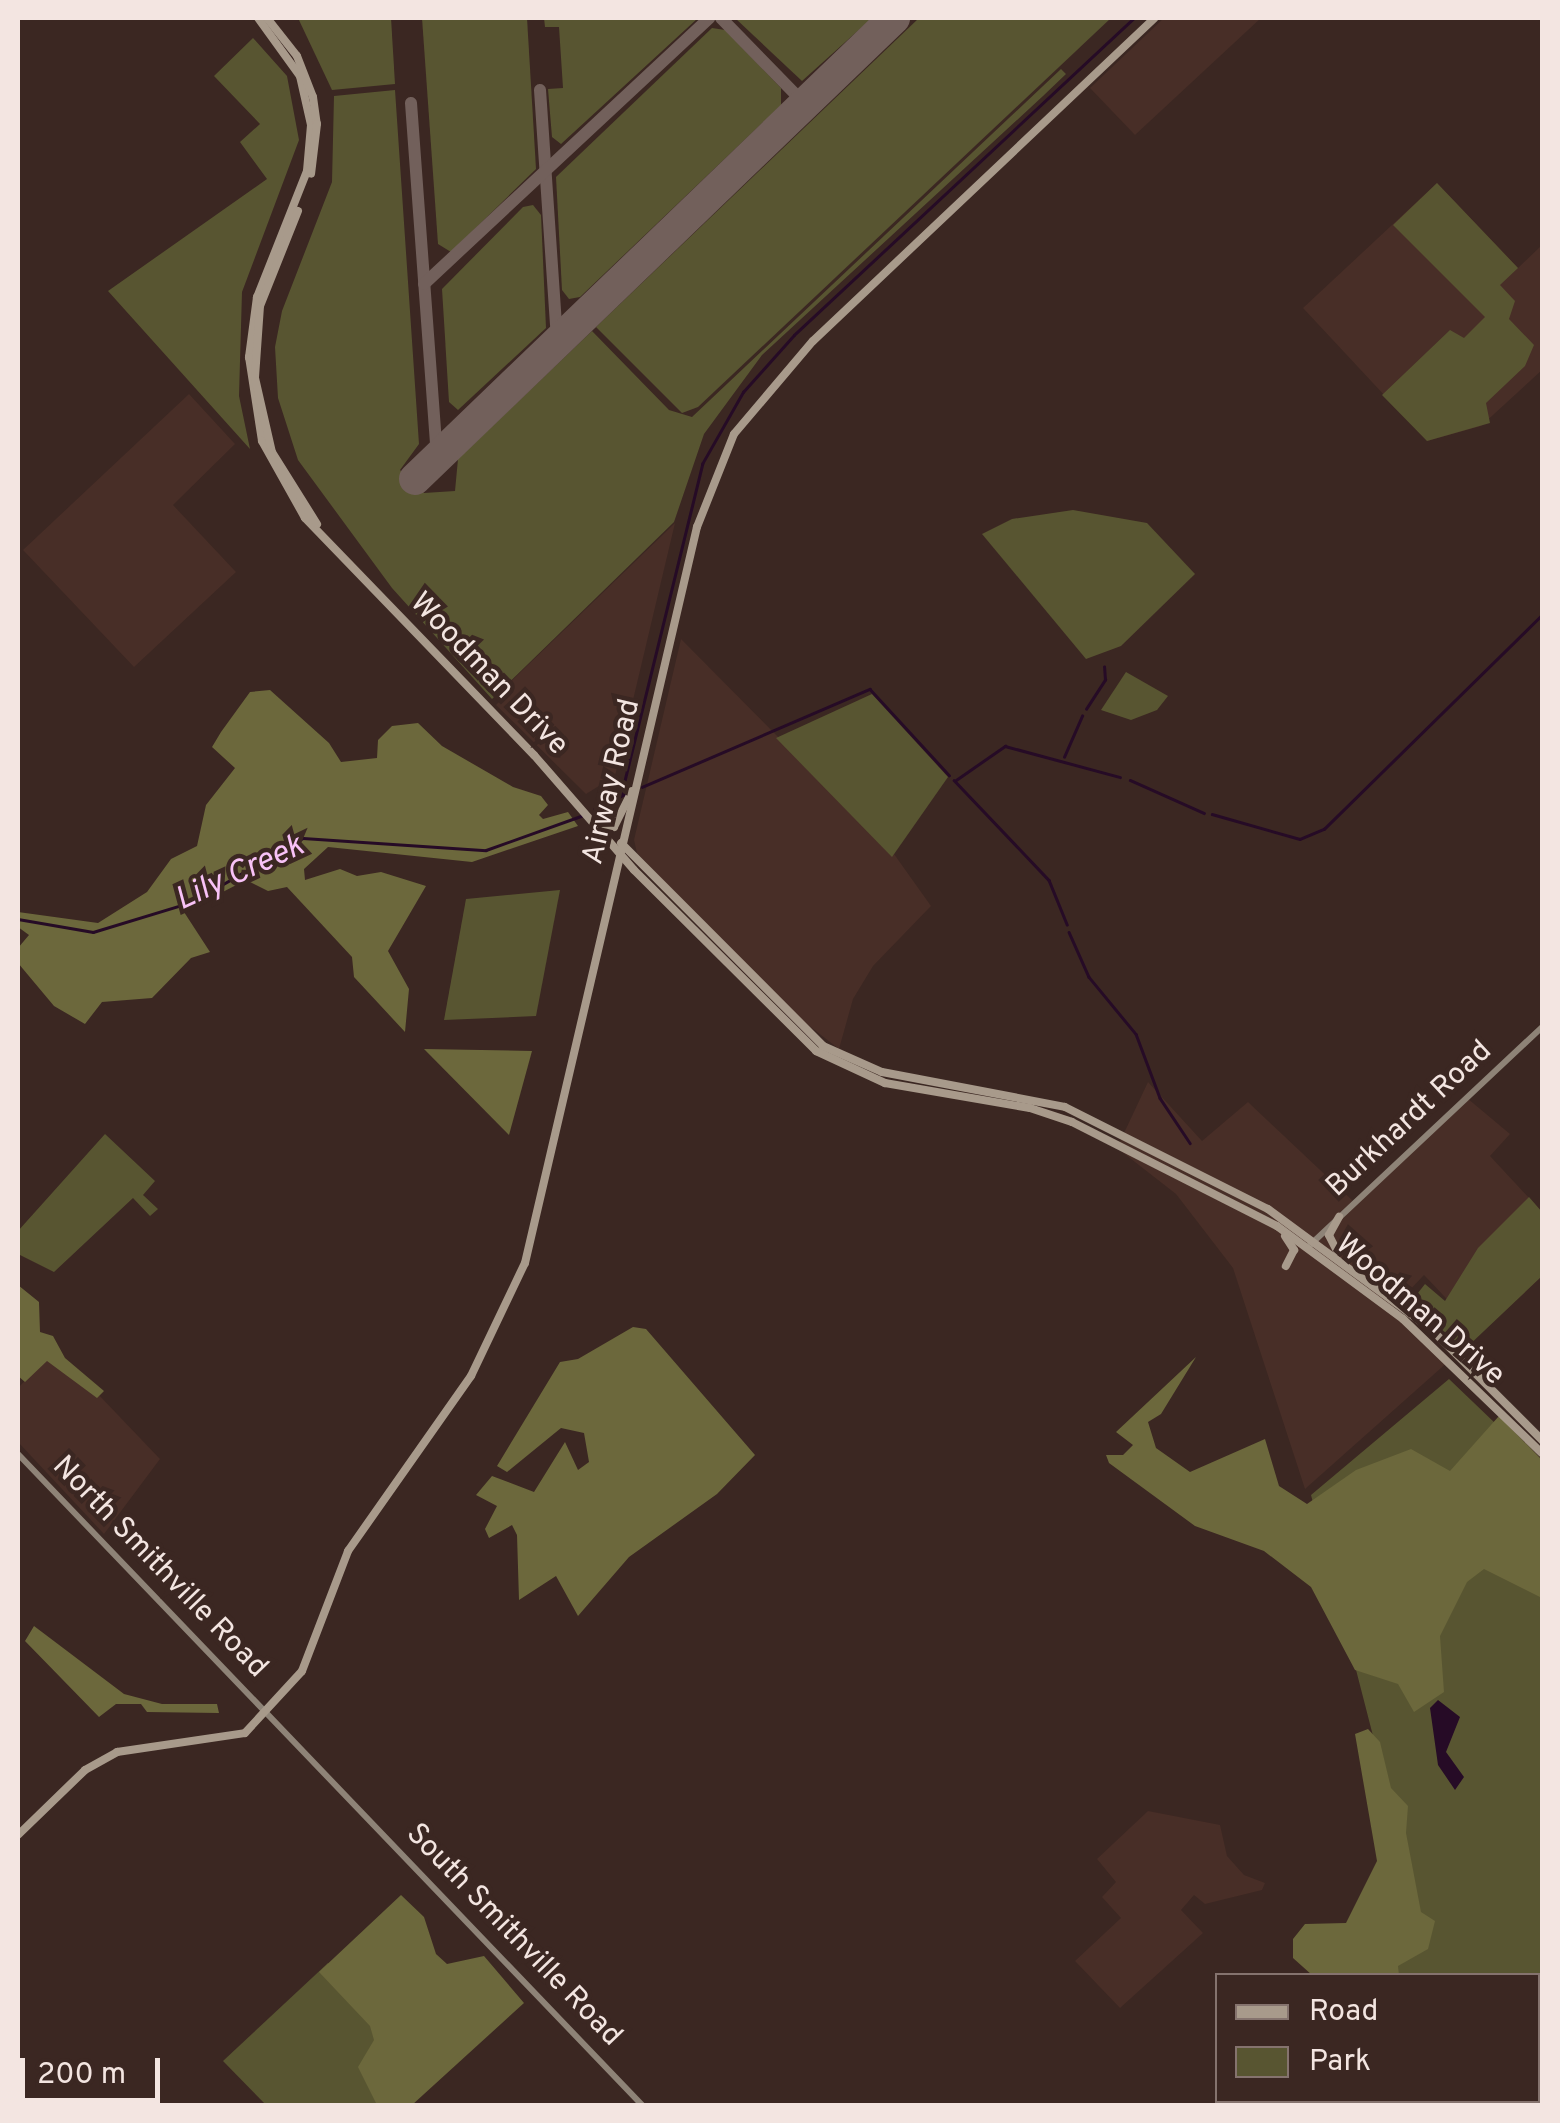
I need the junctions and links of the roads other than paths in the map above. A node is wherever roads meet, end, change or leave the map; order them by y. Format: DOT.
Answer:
graph roads {
  1 [pos="257,18"];
  2 [pos="267,18"];
  3 [pos="1155,18"];
  4 [pos="331,544"];
  5 [pos="635,787"];
  6 [pos="601,827"];
  7 [pos="621,850"];
  8 [pos="634,870"];
  9 [pos="612,887"];
  10 [pos="1542,1027"];
  11 [pos="1339,1217"];
  12 [pos="1263,1219"];
  13 [pos="1312,1243"];
  14 [pos="1286,1266"];
  15 [pos="1358,1272"];
  16 [pos="1542,1440"];
  17 [pos="18,1454"];
  18 [pos="1542,1454"];
  19 [pos="268,1714"];
  20 [pos="18,1834"];
  21 [pos="643,2106"];
  1 -- 4 [label="main road, Woodman Drive"];
  2 -- 4 [label="main road, Woodman Drive"];
  3 -- 5 [label="main road, Airway Road"];
  4 -- 6 [label="main road, Woodman Drive"];
  5 -- 6 [label="main road"];
  5 -- 7 [label="main road, Airway Road"];
  6 -- 7 [label="main road, Woodman Drive"];
  7 -- 8 [label="main road"];
  7 -- 9 [label="main road, Airway Road"];
  7 -- 13 [label="main road"];
  8 -- 9 [label="main road"];
  8 -- 12 [label="main road"];
  9 -- 19 [label="main road, Airway Road"];
  10 -- 11 [label="main road, Burkhardt Road"];
  11 -- 13 [label="main road, Burkhardt Road"];
  11 -- 15 [label="main road"];
  12 -- 13 [label="main road"];
  12 -- 14 [label="main road"];
  13 -- 15 [label="main road, Woodman Drive"];
  13 -- 18 [label="main road, Woodman Drive"];
  15 -- 16 [label="main road, Woodman Drive"];
  17 -- 19 [label="main road, North Smithville Road"];
  19 -- 20 [label="main road, Airway Road"];
  19 -- 21 [label="main road, South Smithville Road"];
}
